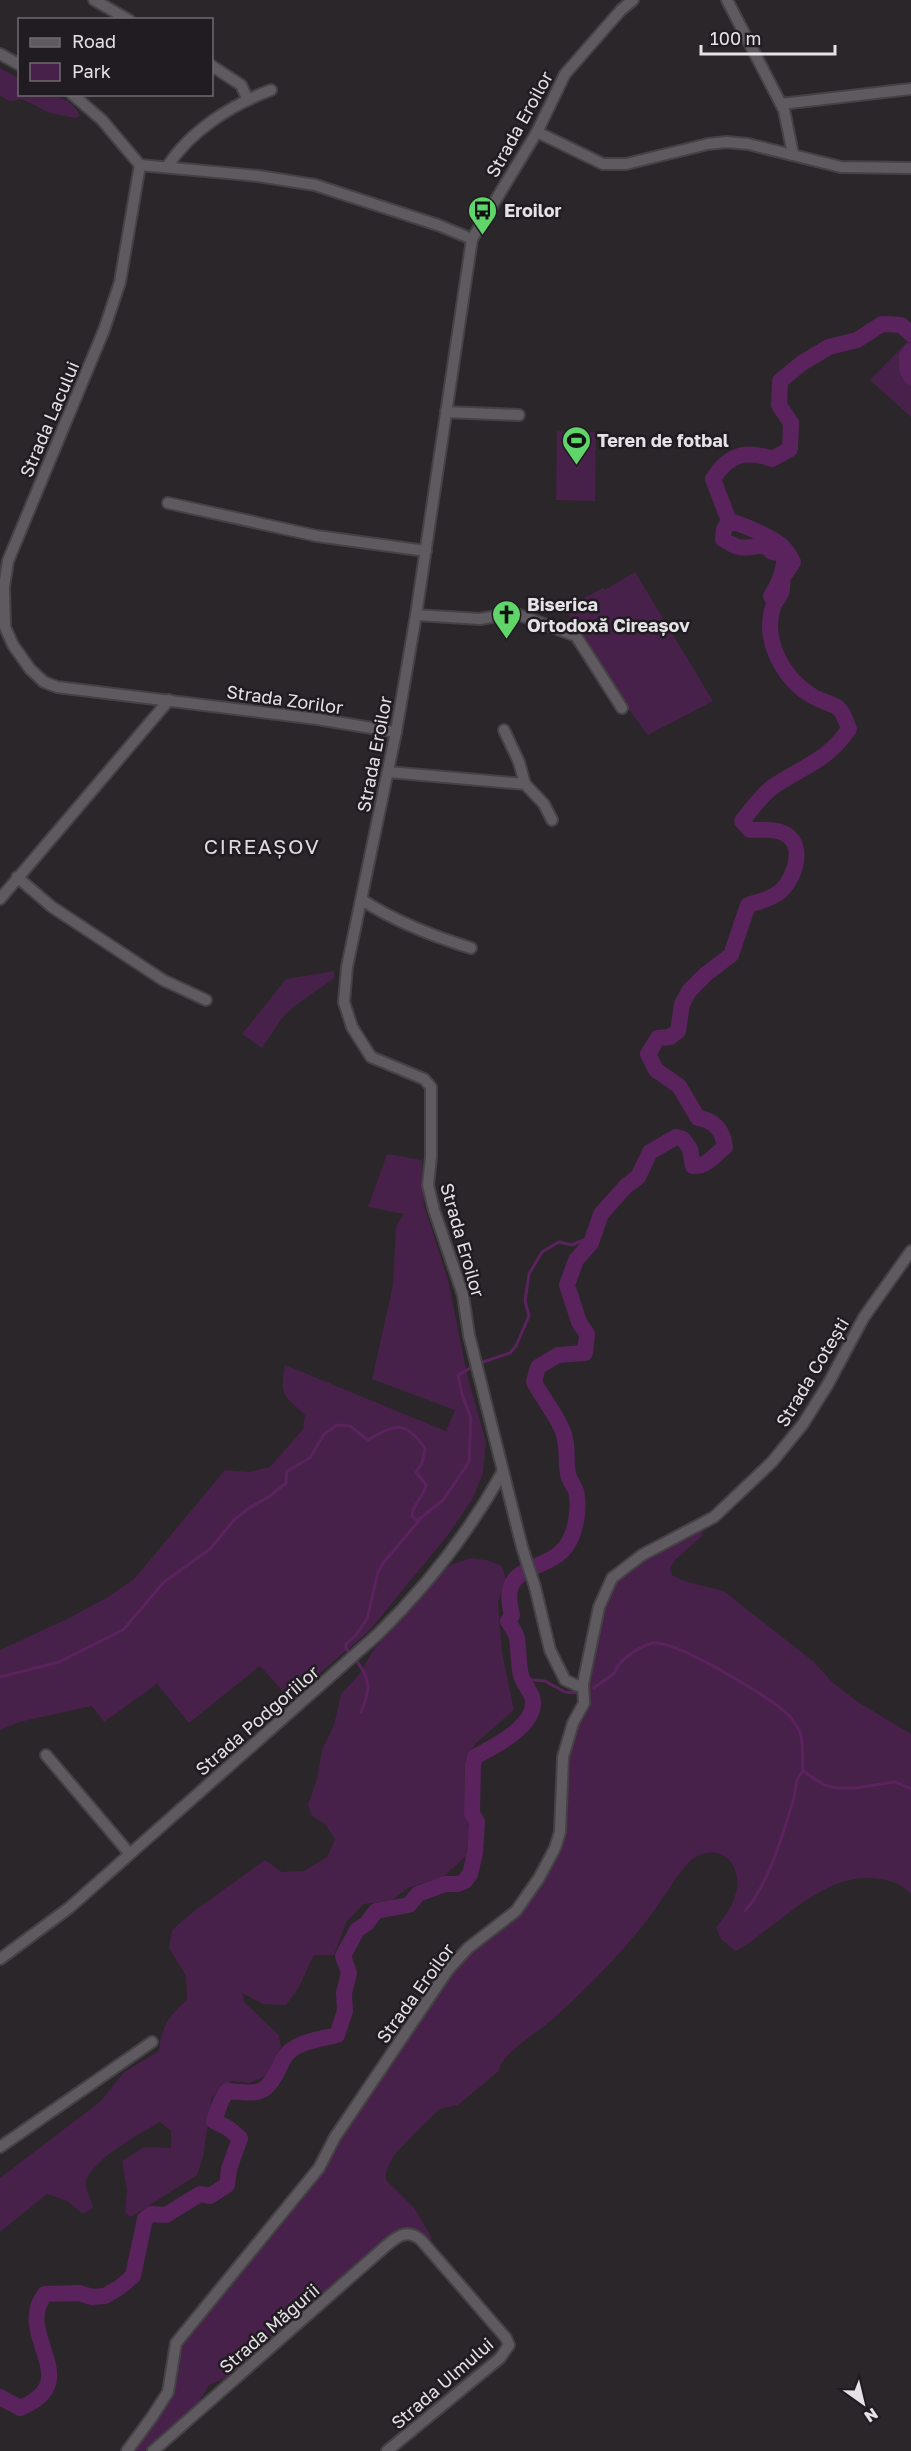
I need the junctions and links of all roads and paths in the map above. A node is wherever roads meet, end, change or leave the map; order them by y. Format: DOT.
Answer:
graph roads {
  1 [pos="94,0"];
  2 [pos="633,0"];
  3 [pos="728,0"];
  4 [pos="126,18"];
  5 [pos="0,54"];
  6 [pos="18,64"];
  7 [pos="213,67"];
  8 [pos="911,89"];
  9 [pos="271,90"];
  10 [pos="74,96"];
  11 [pos="248,100"];
  12 [pos="781,104"];
  13 [pos="537,132"];
  14 [pos="793,154"];
  15 [pos="140,165"];
  16 [pos="167,167"];
  17 [pos="911,168"];
  18 [pos="472,239"];
  19 [pos="446,412"];
  20 [pos="519,416"];
  21 [pos="168,504"];
  22 [pos="426,551"];
  23 [pos="416,615"];
  24 [pos="169,700"];
  25 [pos="622,708"];
  26 [pos="504,730"];
  27 [pos="396,732"];
  28 [pos="388,772"];
  29 [pos="525,784"];
  30 [pos="552,820"];
  31 [pos="17,877"];
  32 [pos="0,899"];
  33 [pos="362,900"];
  34 [pos="471,948"];
  35 [pos="206,1000"];
  36 [pos="911,1251"];
  37 [pos="502,1473"];
  38 [pos="584,1684"];
  39 [pos="46,1755"];
  40 [pos="130,1854"];
  41 [pos="0,1959"];
  42 [pos="153,2042"];
  43 [pos="0,2147"];
  44 [pos="408,2234"];
  45 [pos="127,2451"];
  46 [pos="153,2451"];
  47 [pos="387,2451"];
  1 -- 4 [label="street"];
  2 -- 13 [label="street, Strada Eroilor"];
  3 -- 12 [label="street"];
  5 -- 6 [label="street"];
  7 -- 11 [label="street"];
  8 -- 12 [label="street"];
  9 -- 11 [label="street"];
  10 -- 15 [label="street"];
  11 -- 16 [label="street"];
  12 -- 14 [label="street"];
  13 -- 14 [label="street"];
  13 -- 18 [label="street, Strada Eroilor"];
  14 -- 17 [label="street"];
  15 -- 16 [label="street"];
  15 -- 24 [label="street, Strada Lacului"];
  16 -- 18 [label="street"];
  18 -- 19 [label="street, Strada Eroilor"];
  19 -- 20 [label="street"];
  19 -- 22 [label="street, Strada Eroilor"];
  21 -- 22 [label="street"];
  22 -- 23 [label="street, Strada Eroilor"];
  23 -- 25 [label="street"];
  23 -- 27 [label="street, Strada Eroilor"];
  24 -- 27 [label="street, Strada Zorilor"];
  24 -- 31 [label="street"];
  26 -- 29 [label="street"];
  27 -- 28 [label="street, Strada Eroilor"];
  28 -- 29 [label="street"];
  28 -- 33 [label="street, Strada Eroilor"];
  29 -- 30 [label="street"];
  31 -- 32 [label="street"];
  31 -- 35 [label="street"];
  33 -- 34 [label="street"];
  33 -- 37 [label="street, Strada Eroilor"];
  36 -- 38 [label="street, Strada Cotești"];
  37 -- 38 [label="street, Strada Eroilor"];
  37 -- 40 [label="street, Strada Podgoriilor"];
  38 -- 45 [label="street, Strada Eroilor"];
  39 -- 40 [label="street"];
  40 -- 41 [label="street, Strada Podgoriilor"];
  42 -- 43 [label="street"];
  44 -- 46 [label="street, Strada Măgurii"];
  44 -- 47 [label="street, Strada Ulmului"];
}
